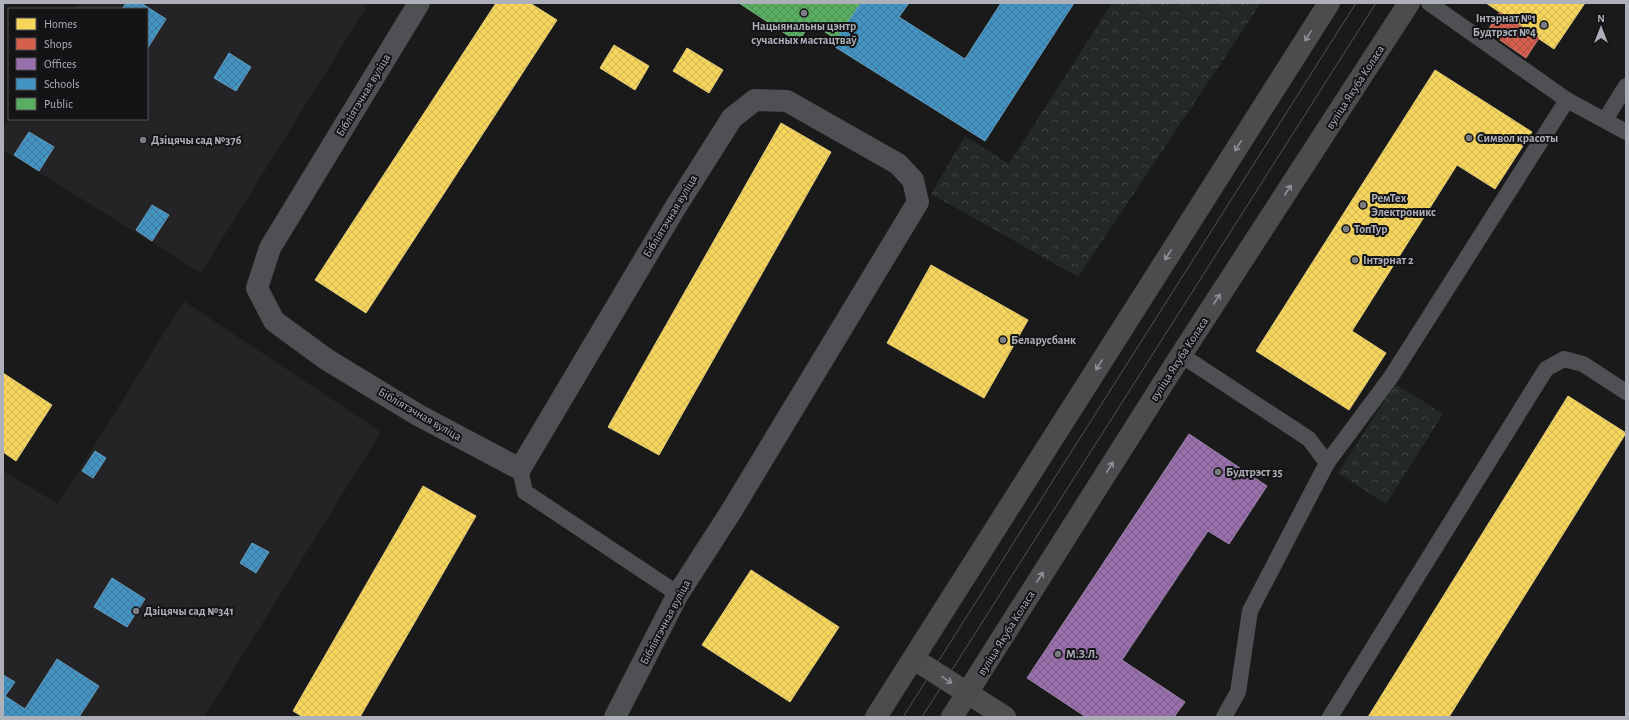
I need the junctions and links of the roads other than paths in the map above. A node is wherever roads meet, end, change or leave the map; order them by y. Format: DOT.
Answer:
graph roads {
  1 [pos="419,3"];
  2 [pos="1329,3"];
  3 [pos="1409,3"];
  4 [pos="1429,3"];
  5 [pos="1626,86"];
  6 [pos="1567,100"];
  7 [pos="1606,120"];
  8 [pos="1626,132"];
  9 [pos="1181,355"];
  10 [pos="1626,392"];
  11 [pos="1327,463"];
  12 [pos="520,469"];
  13 [pos="678,594"];
  14 [pos="914,659"];
  15 [pos="968,694"];
  16 [pos="615,717"];
  17 [pos="876,717"];
  18 [pos="952,717"];
  19 [pos="1005,717"];
  20 [pos="1224,717"];
  21 [pos="1330,717"];
  1 -- 12 [label="street, Бібліятэчная вуліца"];
  2 -- 14 [label="main road, one-way"];
  9 -- 3 [label="main road, вуліца Якуба Коласа, one-way"];
  4 -- 6 [label="lane"];
  5 -- 7 [label="lane"];
  6 -- 7 [label="lane"];
  6 -- 11 [label="lane"];
  7 -- 8 [label="lane"];
  9 -- 11 [label="lane"];
  15 -- 9 [label="main road, вуліца Якуба Коласа, one-way"];
  10 -- 21 [label="lane"];
  11 -- 20 [label="lane"];
  12 -- 13 [label="lane"];
  12 -- 13 [label="street, Бібліятэчная вуліца"];
  13 -- 16 [label="street, Бібліятэчная вуліца"];
  14 -- 15 [label="street, one-way"];
  14 -- 17 [label="main road"];
  15 -- 18 [label="main road, вуліца Якуба Коласа"];
  15 -- 19 [label="street"];
}
